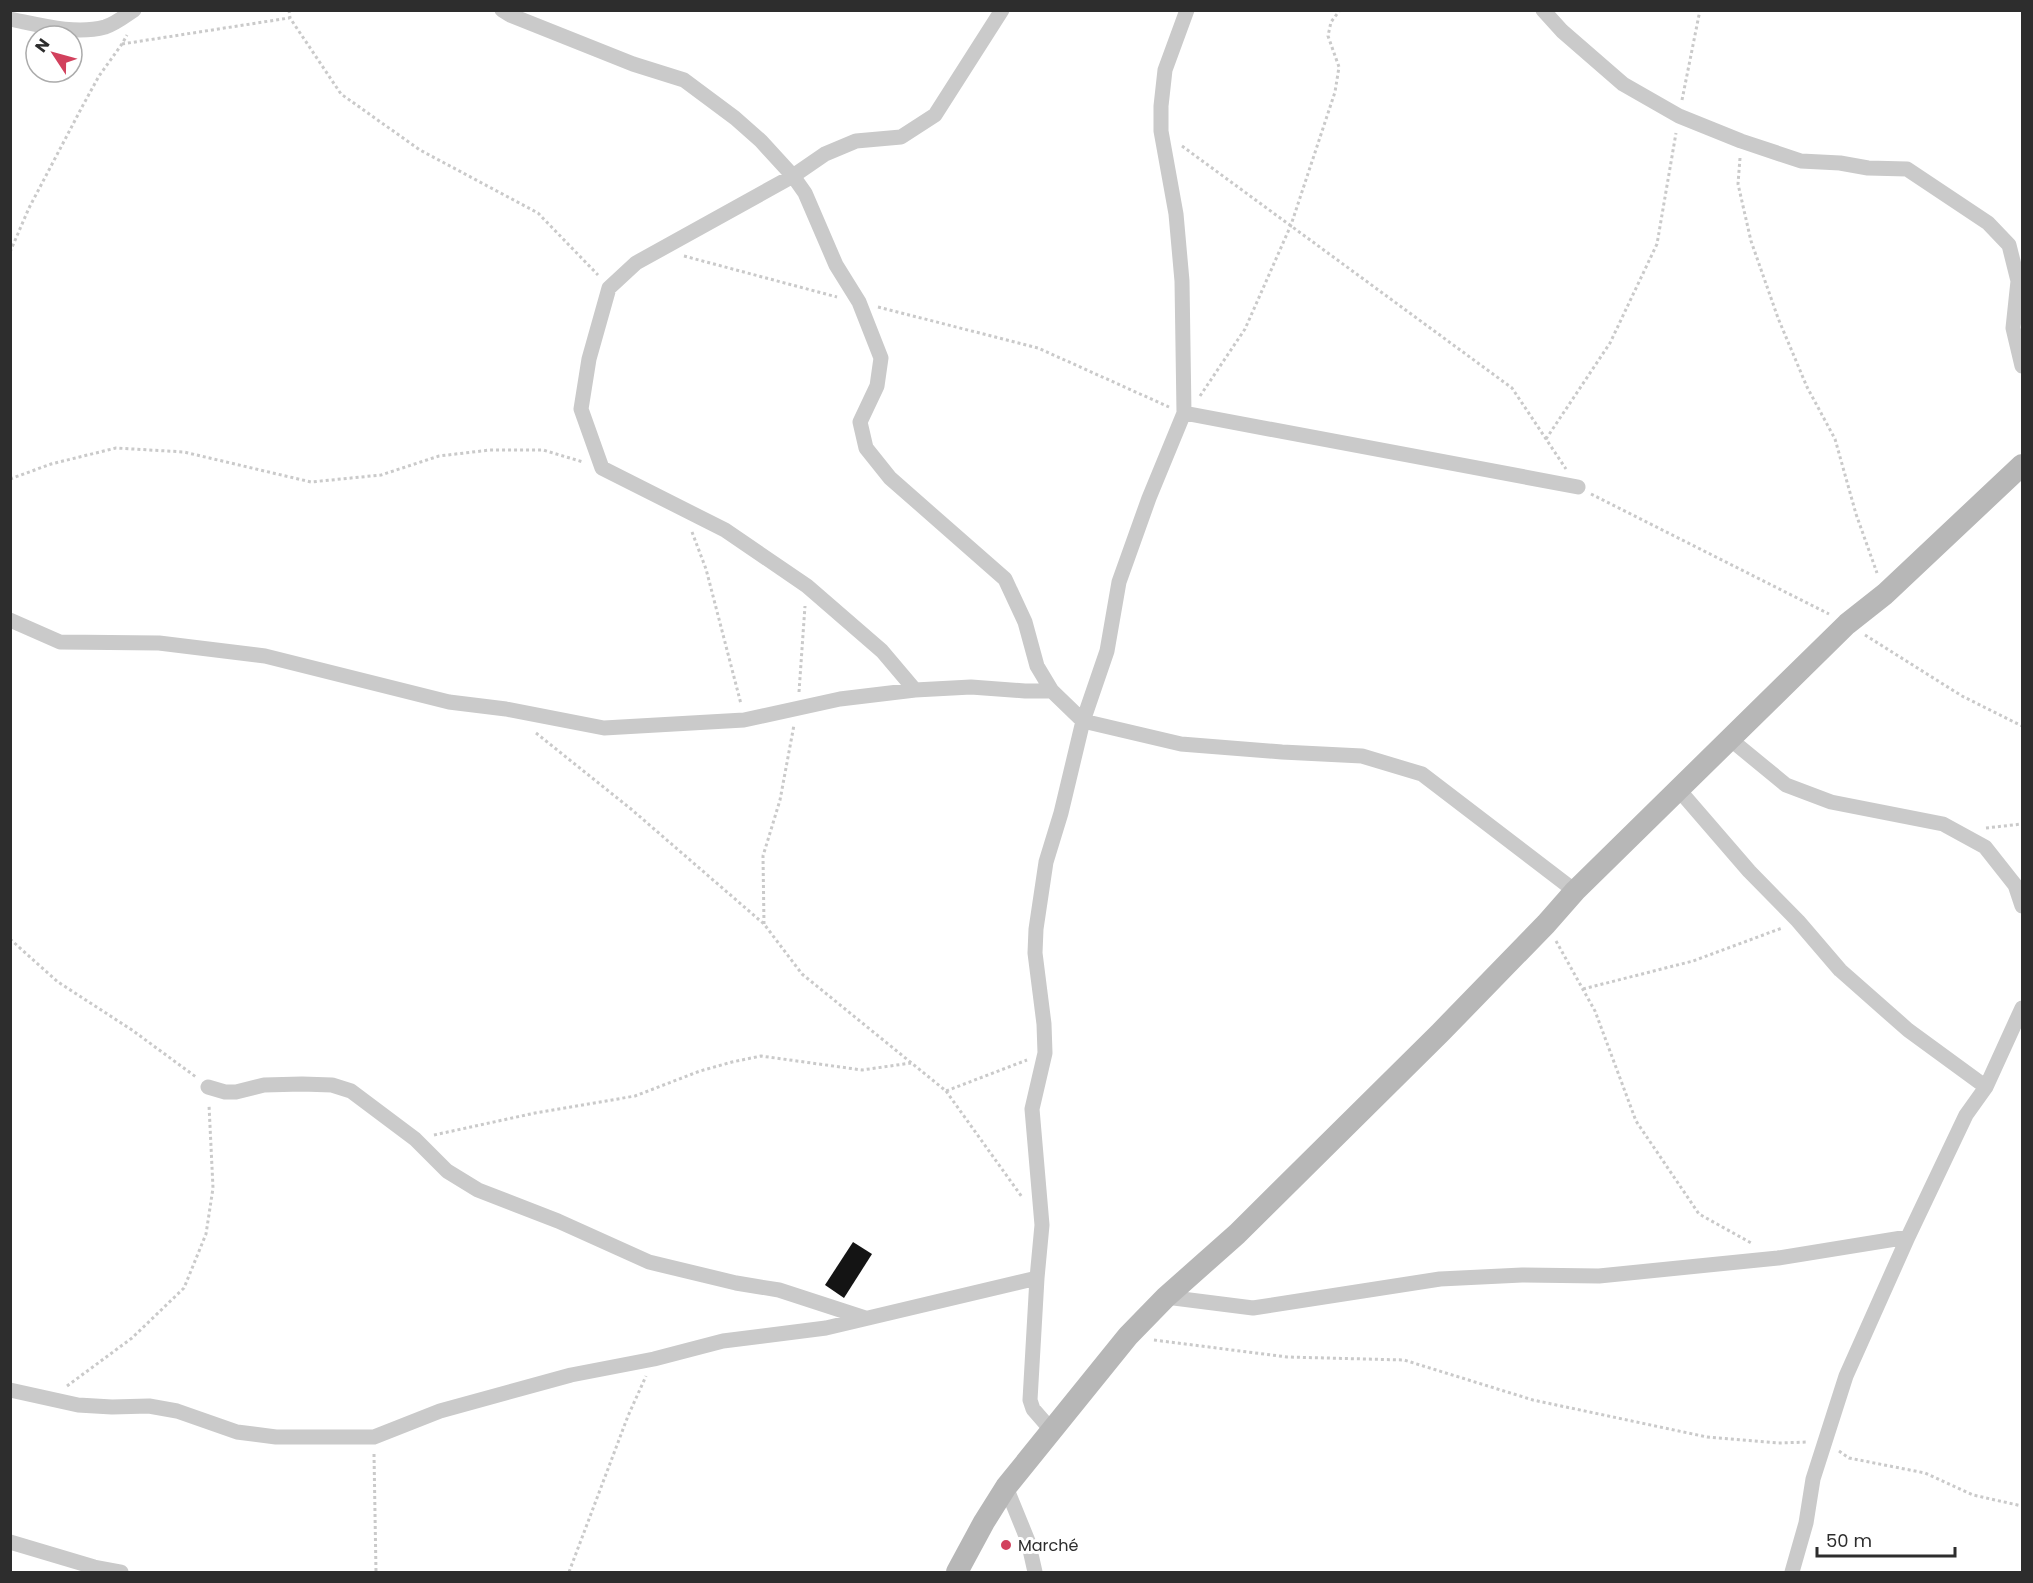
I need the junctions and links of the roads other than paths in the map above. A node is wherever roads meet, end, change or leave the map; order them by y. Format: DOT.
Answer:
graph roads {
  1 [pos="134,10"];
  2 [pos="502,10"];
  3 [pos="1002,10"];
  4 [pos="1187,10"];
  5 [pos="1543,10"];
  6 [pos="10,19"];
  7 [pos="793,176"];
  8 [pos="2022,366"];
  9 [pos="1185,409"];
  10 [pos="2022,465"];
  11 [pos="1578,488"];
  12 [pos="10,620"];
  13 [pos="915,690"];
  14 [pos="1052,691"];
  15 [pos="1083,721"];
  16 [pos="1730,739"];
  17 [pos="1679,790"];
  18 [pos="1575,891"];
  19 [pos="2022,906"];
  20 [pos="2022,1008"];
  21 [pos="208,1087"];
  22 [pos="1986,1087"];
  23 [pos="1908,1237"];
  24 [pos="1037,1278"];
  25 [pos="1166,1297"];
  26 [pos="865,1318"];
  27 [pos="10,1390"];
  28 [pos="1053,1432"];
  29 [pos="1006,1487"];
  30 [pos="10,1542"];
  31 [pos="122,1572"];
  32 [pos="957,1572"];
  33 [pos="1035,1572"];
  34 [pos="1792,1572"];
  1 -- 6 [label="street"];
  2 -- 7 [label="street"];
  3 -- 7 [label="street"];
  4 -- 9 [label="street"];
  5 -- 8 [label="street"];
  7 -- 13 [label="street"];
  7 -- 14 [label="street"];
  9 -- 11 [label="street"];
  9 -- 15 [label="street"];
  10 -- 16 [label="street"];
  12 -- 13 [label="street"];
  13 -- 14 [label="street"];
  14 -- 15 [label="street"];
  15 -- 18 [label="street"];
  15 -- 24 [label="street"];
  16 -- 17 [label="street"];
  16 -- 19 [label="street"];
  17 -- 18 [label="street"];
  17 -- 22 [label="street"];
  18 -- 25 [label="street"];
  20 -- 22 [label="street"];
  21 -- 26 [label="street"];
  22 -- 23 [label="street"];
  23 -- 25 [label="street"];
  23 -- 34 [label="street"];
  24 -- 26 [label="street"];
  24 -- 28 [label="street"];
  25 -- 28 [label="street"];
  26 -- 27 [label="street"];
  28 -- 29 [label="street"];
  29 -- 32 [label="street"];
  29 -- 33 [label="street"];
  30 -- 31 [label="street"];
}
